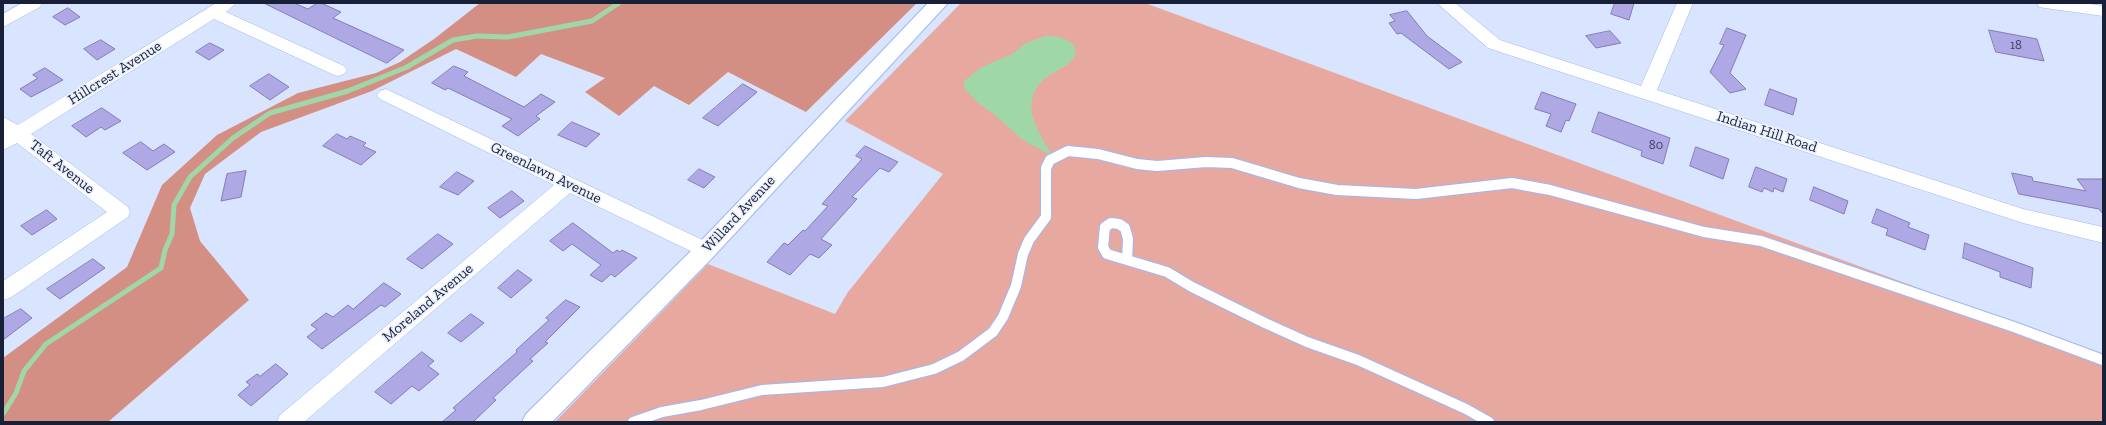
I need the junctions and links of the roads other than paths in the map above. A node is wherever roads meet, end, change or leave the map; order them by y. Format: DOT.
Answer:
graph roads {
  1 [pos="34,3"];
  2 [pos="228,3"];
  3 [pos="939,3"];
  4 [pos="1445,3"];
  5 [pos="1685,3"];
  6 [pos="2045,3"];
  7 [pos="2103,11"];
  8 [pos="212,12"];
  9 [pos="3,21"];
  10 [pos="338,70"];
  11 [pos="1647,93"];
  12 [pos="386,95"];
  13 [pos="3,123"];
  14 [pos="19,133"];
  15 [pos="3,143"];
  16 [pos="568,184"];
  17 [pos="2103,235"];
  18 [pos="706,250"];
  19 [pos="1127,260"];
  20 [pos="3,292"];
  21 [pos="2103,360"];
  22 [pos="288,422"];
  23 [pos="535,422"];
  24 [pos="633,422"];
  25 [pos="1489,422"];
  1 -- 9 [label="street"];
  2 -- 8 [label="street, Hillcrest Avenue"];
  3 -- 18 [label="main road, Willard Avenue"];
  4 -- 11 [label="street, Indian Hill Road"];
  5 -- 11 [label="street"];
  6 -- 7 [label="street"];
  8 -- 10 [label="street"];
  8 -- 14 [label="street, Hillcrest Avenue"];
  11 -- 17 [label="street, Indian Hill Road"];
  12 -- 16 [label="street, Greenlawn Avenue"];
  13 -- 14 [label="street, Taft Avenue"];
  14 -- 15 [label="street, Hillcrest Avenue"];
  14 -- 20 [label="street, Taft Avenue"];
  16 -- 18 [label="street, Greenlawn Avenue"];
  16 -- 22 [label="street, Moreland Avenue"];
  18 -- 23 [label="main road, Willard Avenue"];
  19 -- 25 [label="lane"];
  21 -- 24 [label="lane"];
}
